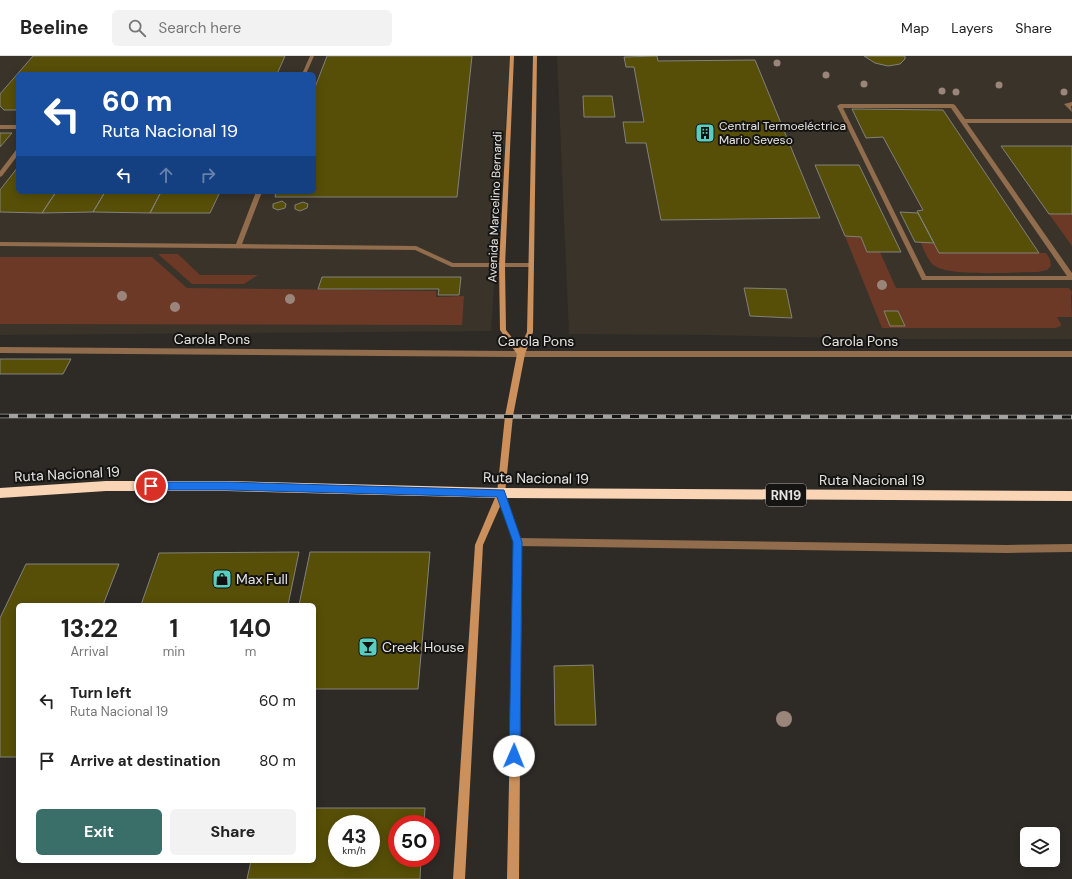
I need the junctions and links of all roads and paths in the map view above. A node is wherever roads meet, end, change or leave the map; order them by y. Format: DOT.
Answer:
graph roads {
  1 [pos="312,56"];
  2 [pos="512,56"];
  3 [pos="535,56"];
  4 [pos="305,72"];
  5 [pos="1072,104"];
  6 [pos="1072,110"];
  7 [pos="963,120"];
  8 [pos="1072,121"];
  9 [pos="0,127"];
  10 [pos="16,127"];
  11 [pos="16,154"];
  12 [pos="0,174"];
  13 [pos="258,194"];
  14 [pos="0,244"];
  15 [pos="238,246"];
  16 [pos="531,265"];
  17 [pos="502,266"];
  18 [pos="1072,278"];
  19 [pos="0,350"];
  20 [pos="521,354"];
  21 [pos="1072,354"];
  22 [pos="0,493"];
  23 [pos="500,493"];
  24 [pos="1072,496"];
  25 [pos="518,542"];
  26 [pos="1072,548"];
  27 [pos="459,879"];
  28 [pos="513,879"];
  1 -- 4 [label="street"];
  2 -- 17 [label="main road, Avenida Marcelino Bernardi"];
  3 -- 16 [label="main road"];
  5 -- 6 [label="street"];
  7 -- 8 [label="street"];
  7 -- 18 [label="street"];
  7 -- 18 [label="street"];
  9 -- 10 [label="street"];
  11 -- 12 [label="street"];
  13 -- 15 [label="street"];
  14 -- 15 [label="street"];
  15 -- 17 [label="street"];
  16 -- 17 [label="street"];
  16 -- 20 [label="main road"];
  17 -- 20 [label="main road, Avenida Marcelino Bernardi"];
  19 -- 20 [label="street, Carola Pons"];
  20 -- 21 [label="street, Carola Pons"];
  20 -- 23 [label="main road"];
  22 -- 23 [label="highway, Ruta Nacional 19 / RN19"];
  23 -- 24 [label="highway, Ruta Nacional 19 / RN19"];
  23 -- 25 [label="main road"];
  23 -- 27 [label="main road"];
  25 -- 26 [label="street"];
  25 -- 28 [label="main road"];
}
